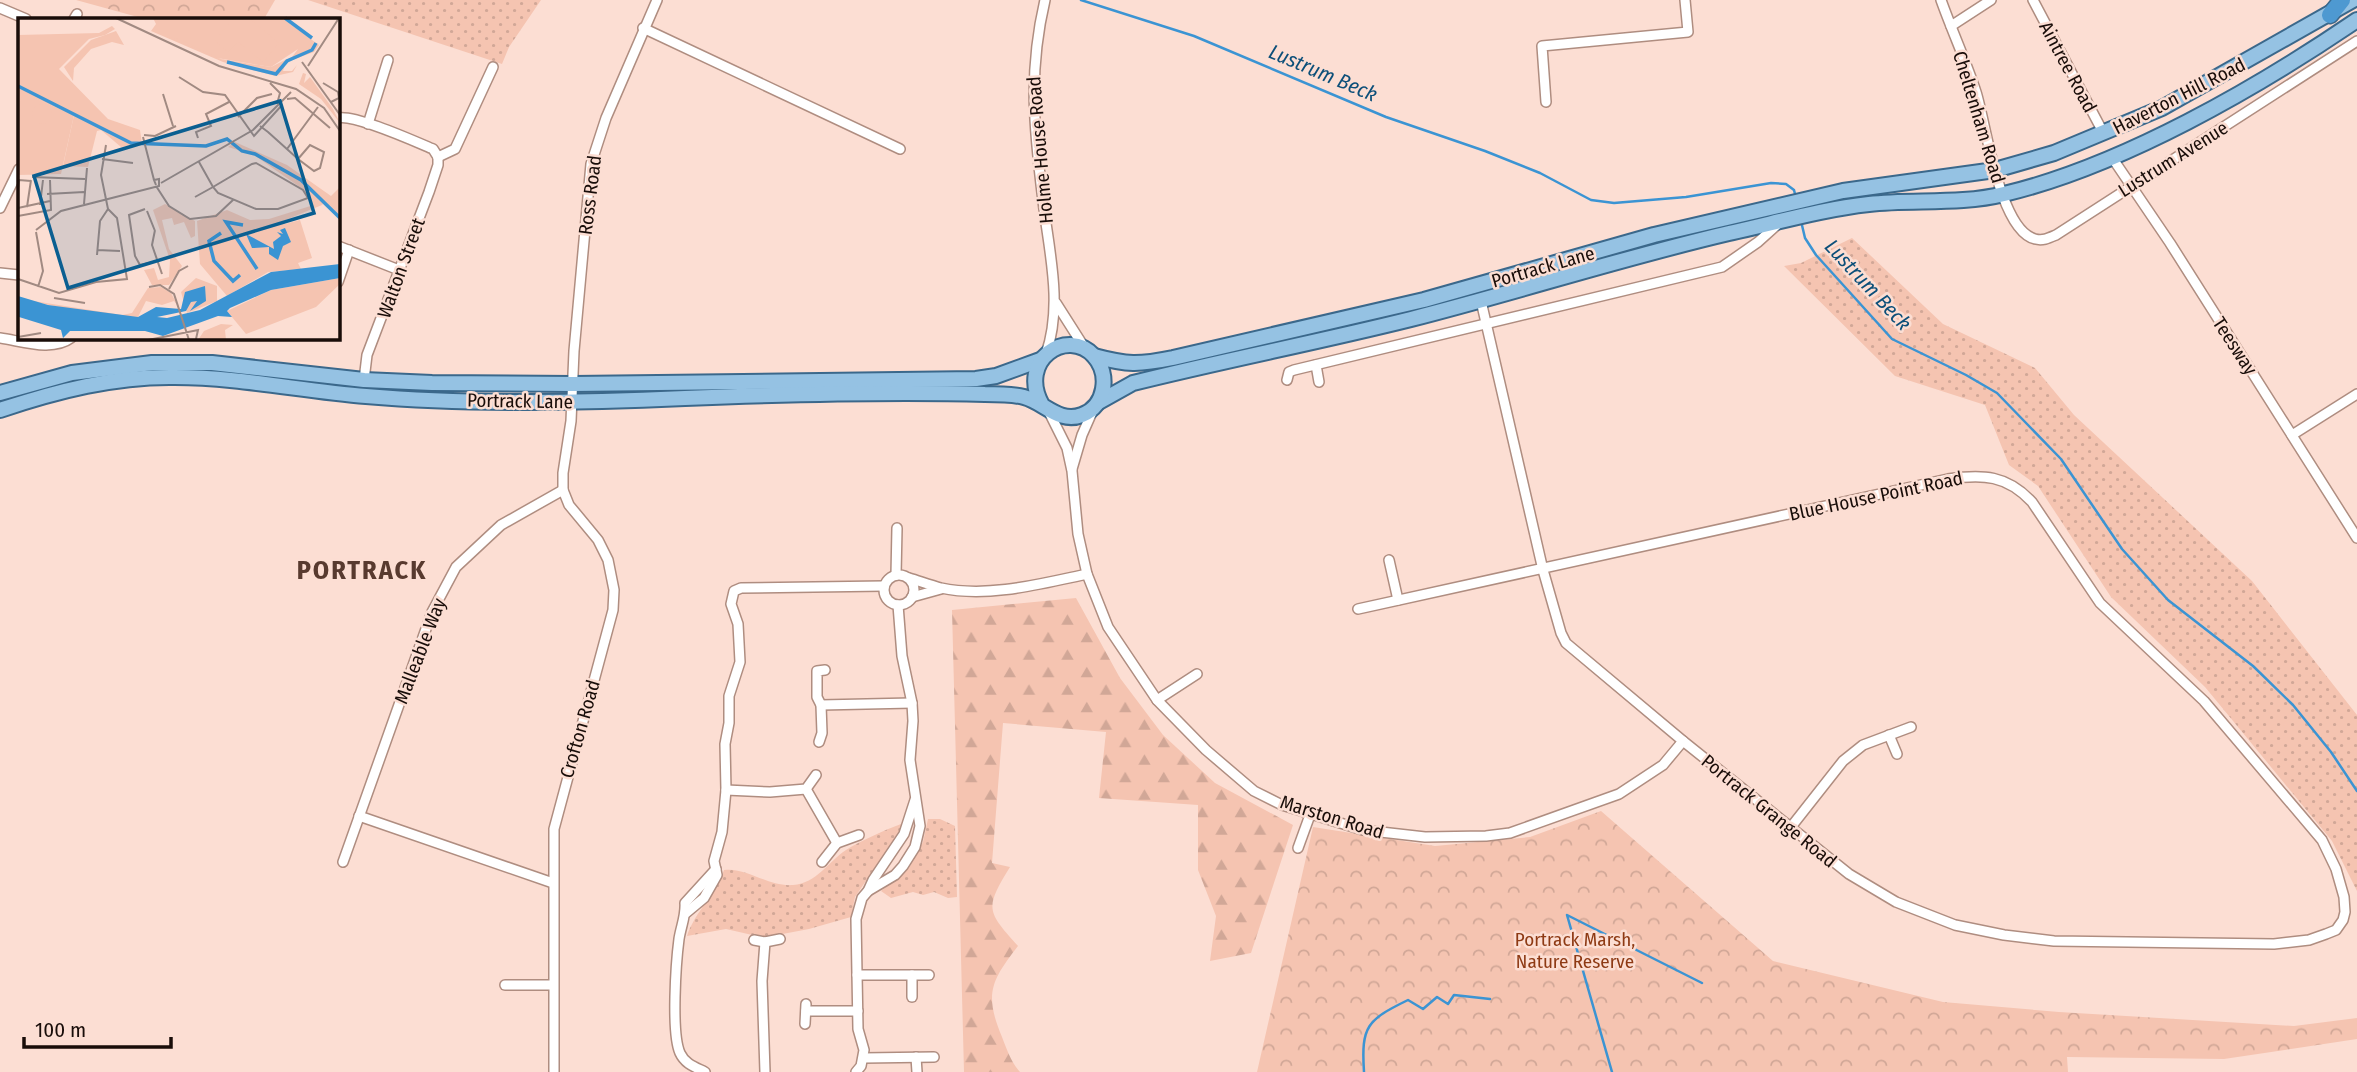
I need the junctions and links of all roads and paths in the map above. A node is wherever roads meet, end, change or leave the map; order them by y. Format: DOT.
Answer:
graph roads {
  1 [pos="657,0"];
  2 [pos="1685,0"];
  3 [pos="1941,0"];
  4 [pos="1991,0"];
  5 [pos="2033,0"];
  6 [pos="2342,0"];
  7 [pos="2353,0"];
  8 [pos="1044,1"];
  9 [pos="0,8"];
  10 [pos="2330,15"];
  11 [pos="24,18"];
  12 [pos="2357,20"];
  13 [pos="1951,26"];
  14 [pos="643,28"];
  15 [pos="2357,41"];
  16 [pos="388,60"];
  17 [pos="493,67"];
  18 [pos="1546,102"];
  19 [pos="340,117"];
  20 [pos="368,124"];
  21 [pos="2104,134"];
  22 [pos="900,149"];
  23 [pos="2111,156"];
  24 [pos="439,157"];
  25 [pos="1995,170"];
  26 [pos="18,171"];
  27 [pos="2132,185"];
  28 [pos="2002,195"];
  29 [pos="0,208"];
  30 [pos="1784,221"];
  31 [pos="340,247"];
  32 [pos="349,250"];
  33 [pos="400,270"];
  34 [pos="0,274"];
  35 [pos="18,275"];
  36 [pos="340,276"];
  37 [pos="1055,301"];
  38 [pos="1481,301"];
  39 [pos="1487,324"];
  40 [pos="0,338"];
  41 [pos="68,340"];
  42 [pos="1090,354"];
  43 [pos="1043,358"];
  44 [pos="1316,365"];
  45 [pos="364,380"];
  46 [pos="1287,380"];
  47 [pos="1319,382"];
  48 [pos="572,384"];
  49 [pos="0,393"];
  50 [pos="2357,394"];
  51 [pos="572,402"];
  52 [pos="1096,404"];
  53 [pos="1045,407"];
  54 [pos="0,410"];
  55 [pos="2292,435"];
  56 [pos="1072,471"];
  57 [pos="563,490"];
  58 [pos="897,528"];
  59 [pos="2357,538"];
  60 [pos="1389,560"];
  61 [pos="1543,570"];
  62 [pos="1087,574"];
  63 [pos="896,575"];
  64 [pos="909,579"];
  65 [pos="884,586"];
  66 [pos="942,588"];
  67 [pos="912,597"];
  68 [pos="1398,600"];
  69 [pos="898,605"];
  70 [pos="1357,609"];
  71 [pos="825,670"];
  72 [pos="1197,674"];
  73 [pos="1157,700"];
  74 [pos="912,703"];
  75 [pos="821,705"];
  76 [pos="1911,727"];
  77 [pos="1889,735"];
  78 [pos="1683,741"];
  79 [pos="819,742"];
  80 [pos="1897,754"];
  81 [pos="816,775"];
  82 [pos="806,789"];
  83 [pos="726,790"];
  84 [pos="915,799"];
  85 [pos="1310,815"];
  86 [pos="359,816"];
  87 [pos="1791,827"];
  88 [pos="859,835"];
  89 [pos="837,843"];
  90 [pos="1298,848"];
  91 [pos="343,862"];
  92 [pos="822,862"];
  93 [pos="553,883"];
  94 [pos="868,891"];
  95 [pos="2343,920"];
  96 [pos="780,939"];
  97 [pos="754,940"];
  98 [pos="765,942"];
  99 [pos="857,975"];
  100 [pos="912,975"];
  101 [pos="929,975"];
  102 [pos="505,985"];
  103 [pos="553,985"];
  104 [pos="912,997"];
  105 [pos="858,1011"];
  106 [pos="805,1024"];
  107 [pos="916,1057"];
  108 [pos="933,1057"];
  109 [pos="864,1058"];
  110 [pos="554,1072"];
  111 [pos="705,1072"];
  112 [pos="765,1072"];
  113 [pos="856,1072"];
  114 [pos="917,1072"];
  1 -- 14 [label="street, Ross Road"];
  2 -- 18 [label="street"];
  3 -- 13 [label="street, Cheltenham Road"];
  4 -- 13 [label="street"];
  5 -- 21 [label="street, Aintree Road"];
  6 -- 10 [label="highway"];
  7 -- 10 [label="main road, Haverton Hill Road"];
  8 -- 37 [label="street, Holme House Road"];
  9 -- 11 [label="street"];
  10 -- 21 [label="main road, Haverton Hill Road"];
  12 -- 23 [label="main road, Haverton Hill Road"];
  13 -- 25 [label="street, Cheltenham Road"];
  14 -- 22 [label="street"];
  14 -- 48 [label="street, Ross Road"];
  15 -- 27 [label="street, Lustrum Avenue"];
  16 -- 20 [label="street"];
  17 -- 24 [label="street"];
  19 -- 20 [label="street"];
  20 -- 24 [label="street"];
  21 -- 25 [label="main road, Haverton Hill Road"];
  23 -- 27 [label="street, Teesway"];
  23 -- 28 [label="main road, Haverton Hill Road"];
  24 -- 33 [label="street, Walton Street"];
  25 -- 28 [label="street, Cheltenham Road"];
  25 -- 42 [label="main road, Portrack Lane"];
  26 -- 29 [label="street"];
  27 -- 28 [label="street, Lustrum Avenue"];
  27 -- 55 [label="street, Teesway"];
  28 -- 30 [label="main road, Portrack Lane"];
  30 -- 38 [label="main road, Portrack Lane"];
  30 -- 39 [label="street, Portrack Lane"];
  31 -- 32 [label="street"];
  32 -- 33 [label="street"];
  32 -- 36 [label="street"];
  33 -- 45 [label="street, Walton Street"];
  34 -- 35 [label="street"];
  37 -- 42 [label="street, Holme House Road"];
  37 -- 43 [label="street, Holme House Road"];
  38 -- 39 [label="street, Portrack Grange Road"];
  38 -- 52 [label="main road, Portrack Lane"];
  39 -- 44 [label="street, Portrack Lane"];
  39 -- 61 [label="street, Portrack Grange Road"];
  40 -- 41 [label="street"];
  42 -- 43 [label="main road, Portrack Lane"];
  42 -- 52 [label="main road"];
  43 -- 48 [label="main road, Portrack Lane"];
  43 -- 53 [label="main road"];
  44 -- 46 [label="street, Portrack Lane"];
  44 -- 47 [label="street"];
  45 -- 48 [label="main road, Portrack Lane"];
  45 -- 49 [label="main road, Portrack Lane"];
  48 -- 51 [label="street, Ross Road"];
  50 -- 55 [label="street"];
  51 -- 53 [label="main road, Portrack Lane"];
  51 -- 54 [label="main road, Portrack Lane"];
  51 -- 57 [label="street"];
  52 -- 53 [label="main road, Portrack Lane"];
  52 -- 56 [label="street, Marston Road"];
  53 -- 56 [label="street, Marston Road"];
  55 -- 59 [label="street, Teesway"];
  56 -- 62 [label="street, Marston Road"];
  57 -- 86 [label="street, Malleable Way"];
  57 -- 93 [label="street, Crofton Road"];
  58 -- 63 [label="street"];
  60 -- 68 [label="street"];
  61 -- 68 [label="street, Blue House Point Road"];
  61 -- 78 [label="street, Portrack Grange Road"];
  61 -- 95 [label="street, Blue House Point Road"];
  62 -- 66 [label="street"];
  62 -- 73 [label="street, Marston Road"];
  63 -- 64 [label="street"];
  63 -- 65 [label="street"];
  64 -- 66 [label="street"];
  64 -- 67 [label="street"];
  65 -- 69 [label="street"];
  65 -- 83 [label="street"];
  66 -- 67 [label="street"];
  67 -- 69 [label="street"];
  68 -- 70 [label="street, Blue House Point Road"];
  69 -- 74 [label="street"];
  71 -- 75 [label="street"];
  72 -- 73 [label="street"];
  73 -- 85 [label="street, Marston Road"];
  74 -- 75 [label="street"];
  74 -- 84 [label="street"];
  75 -- 79 [label="street"];
  76 -- 77 [label="street"];
  77 -- 80 [label="street"];
  77 -- 87 [label="street"];
  78 -- 85 [label="street, Marston Road"];
  78 -- 87 [label="street, Portrack Grange Road"];
  81 -- 82 [label="street"];
  82 -- 83 [label="street"];
  82 -- 89 [label="street"];
  83 -- 111 [label="street"];
  84 -- 94 [label="street"];
  84 -- 94 [label="street"];
  85 -- 90 [label="street"];
  86 -- 91 [label="street, Malleable Way"];
  86 -- 93 [label="street"];
  87 -- 95 [label="street, Portrack Grange Road"];
  88 -- 89 [label="street"];
  89 -- 92 [label="street"];
  93 -- 103 [label="street, Crofton Road"];
  94 -- 99 [label="street"];
  96 -- 98 [label="street"];
  97 -- 98 [label="street"];
  98 -- 112 [label="street"];
  99 -- 100 [label="street"];
  99 -- 105 [label="street"];
  100 -- 101 [label="street"];
  100 -- 104 [label="street"];
  102 -- 103 [label="street"];
  103 -- 110 [label="street, Crofton Road"];
  105 -- 106 [label="street"];
  105 -- 109 [label="street"];
  107 -- 108 [label="street"];
  107 -- 109 [label="street"];
  107 -- 114 [label="street"];
  109 -- 113 [label="street"];
}
